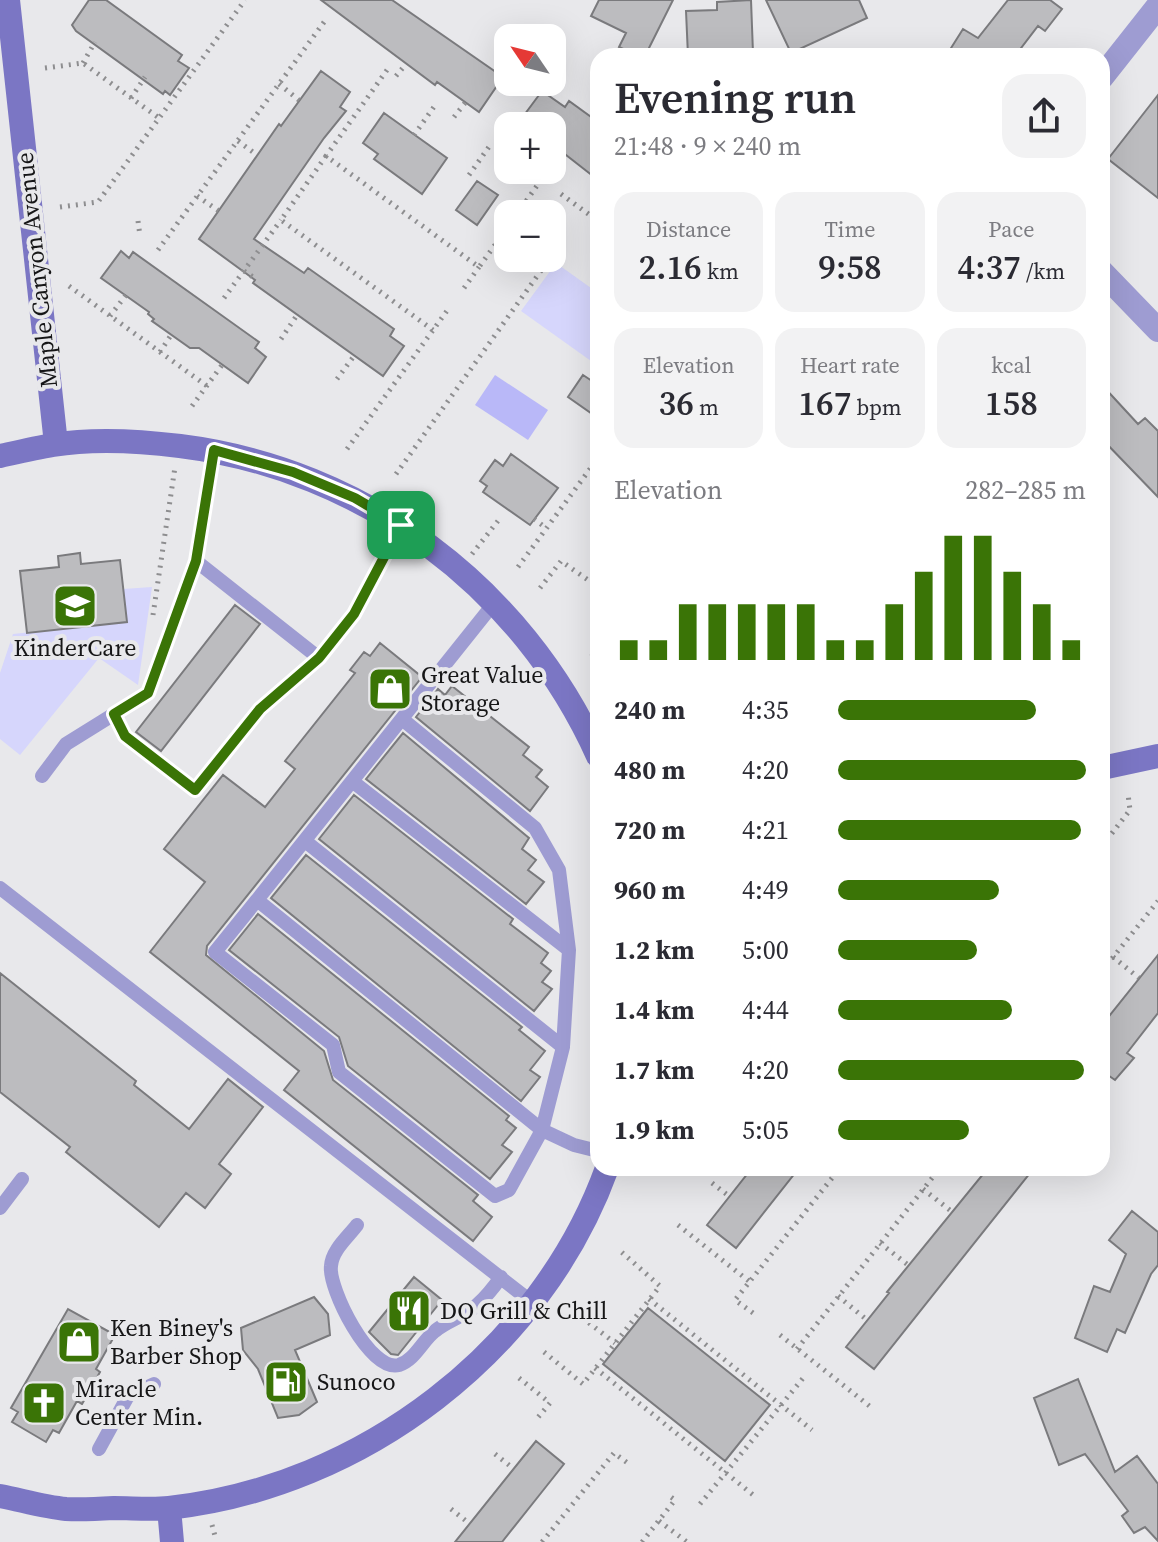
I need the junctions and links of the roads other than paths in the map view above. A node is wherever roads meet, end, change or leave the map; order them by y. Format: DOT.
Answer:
graph roads {
  1 [pos="8,0"];
  2 [pos="1158,6"];
  3 [pos="1110,67"];
  4 [pos="1110,280"];
  5 [pos="1158,330"];
  6 [pos="56,444"];
  7 [pos="214,450"];
  8 [pos="0,456"];
  9 [pos="401,525"];
  10 [pos="196,561"];
  11 [pos="495,602"];
  12 [pos="319,658"];
  13 [pos="114,714"];
  14 [pos="402,719"];
  15 [pos="590,738"];
  16 [pos="1158,756"];
  17 [pos="1110,766"];
  18 [pos="42,776"];
  19 [pos="352,781"];
  20 [pos="305,841"];
  21 [pos="0,888"];
  22 [pos="257,900"];
  23 [pos="569,950"];
  24 [pos="563,1047"];
  25 [pos="542,1130"];
  26 [pos="590,1149"];
  27 [pos="604,1176"];
  28 [pos="22,1179"];
  29 [pos="0,1208"];
  30 [pos="357,1225"];
  31 [pos="501,1277"];
  32 [pos="533,1303"];
  33 [pos="154,1384"];
  34 [pos="99,1449"];
  35 [pos="0,1496"];
  36 [pos="169,1508"];
  37 [pos="172,1542"];
  1 -- 6 [label="street, Maple Canyon Avenue"];
  2 -- 3 [label="street"];
  4 -- 5 [label="street"];
  6 -- 7 [label="street"];
  6 -- 8 [label="street"];
  7 -- 9 [label="street"];
  7 -- 10 [label="lane"];
  9 -- 11 [label="street"];
  9 -- 12 [label="lane"];
  10 -- 12 [label="lane"];
  10 -- 13 [label="lane"];
  11 -- 14 [label="lane"];
  11 -- 15 [label="street"];
  12 -- 13 [label="lane"];
  13 -- 18 [label="lane"];
  14 -- 19 [label="lane"];
  14 -- 23 [label="lane"];
  16 -- 17 [label="street"];
  19 -- 20 [label="lane"];
  19 -- 23 [label="lane"];
  20 -- 22 [label="lane"];
  20 -- 24 [label="lane"];
  21 -- 31 [label="lane"];
  22 -- 25 [label="lane"];
  22 -- 25 [label="lane"];
  23 -- 24 [label="lane"];
  24 -- 25 [label="lane"];
  25 -- 26 [label="lane"];
  27 -- 32 [label="street"];
  28 -- 29 [label="lane"];
  30 -- 31 [label="lane"];
  31 -- 32 [label="lane"];
  32 -- 36 [label="street"];
  33 -- 34 [label="lane"];
  35 -- 36 [label="street"];
  36 -- 37 [label="street"];
}
